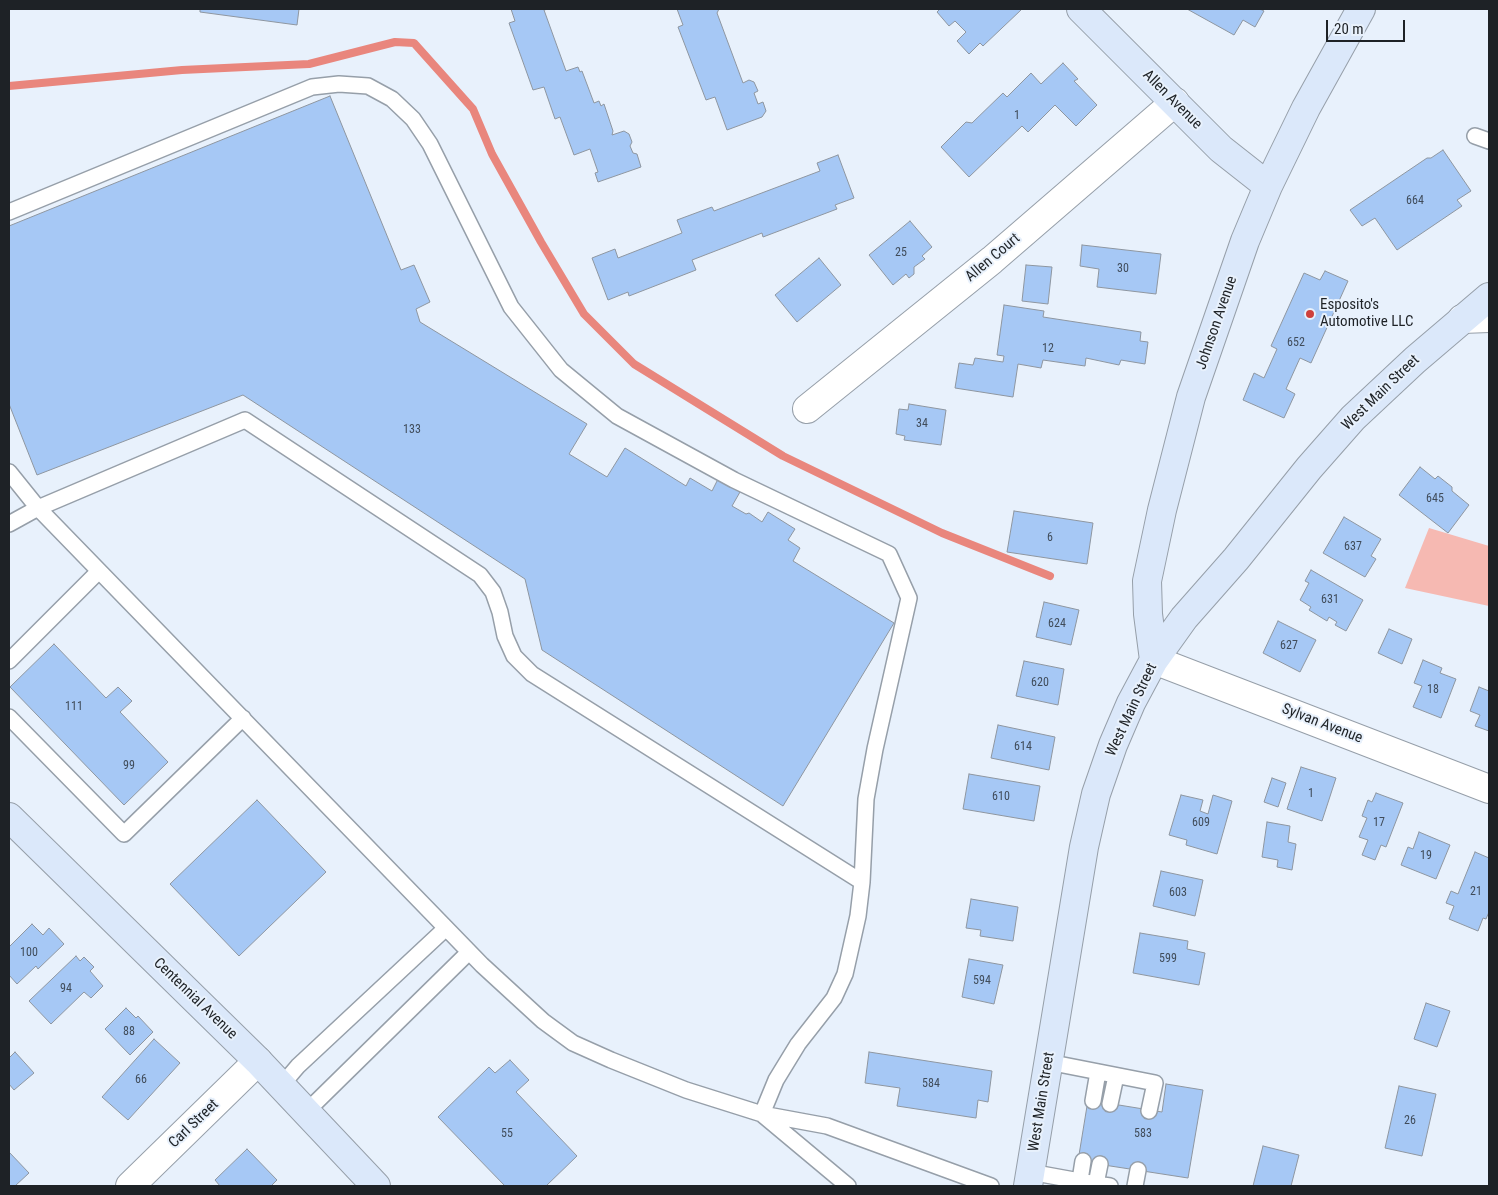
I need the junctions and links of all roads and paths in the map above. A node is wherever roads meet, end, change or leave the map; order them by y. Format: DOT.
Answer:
graph roads {
  1 [pos="1082,9"];
  2 [pos="1361,9"];
  3 [pos="1175,102"];
  4 [pos="1268,186"];
  5 [pos="9,212"];
  6 [pos="1489,297"];
  7 [pos="1489,318"];
  8 [pos="1462,319"];
  9 [pos="807,409"];
  10 [pos="9,472"];
  11 [pos="38,508"];
  12 [pos="9,524"];
  13 [pos="99,571"];
  14 [pos="1154,660"];
  15 [pos="9,661"];
  16 [pos="9,717"];
  17 [pos="243,718"];
  18 [pos="1489,789"];
  19 [pos="9,817"];
  20 [pos="862,882"];
  21 [pos="446,928"];
  22 [pos="469,952"];
  23 [pos="258,1061"];
  24 [pos="1048,1062"];
  25 [pos="1098,1072"];
  26 [pos="1116,1076"];
  27 [pos="281,1086"];
  28 [pos="1093,1101"];
  29 [pos="1110,1104"];
  30 [pos="1150,1110"];
  31 [pos="306,1112"];
  32 [pos="762,1114"];
  33 [pos="1083,1161"];
  34 [pos="1100,1164"];
  35 [pos="1138,1170"];
  36 [pos="1029,1179"];
  37 [pos="1080,1180"];
  38 [pos="1103,1185"];
  39 [pos="130,1186"];
  40 [pos="376,1186"];
  41 [pos="848,1186"];
  42 [pos="991,1186"];
  43 [pos="1135,1186"];
  1 -- 3 [label="street, Allen Avenue"];
  2 -- 4 [label="street, Johnson Avenue"];
  3 -- 4 [label="street, Allen Avenue"];
  3 -- 9 [label="street, Allen Court"];
  4 -- 14 [label="street, Johnson Avenue"];
  5 -- 20 [label="lane"];
  6 -- 8 [label="street, West Main Street"];
  7 -- 8 [label="street"];
  8 -- 14 [label="street, West Main Street"];
  10 -- 11 [label="lane"];
  11 -- 12 [label="lane"];
  11 -- 13 [label="lane"];
  11 -- 20 [label="lane"];
  13 -- 15 [label="lane"];
  13 -- 17 [label="lane"];
  14 -- 18 [label="street, Sylvan Avenue"];
  14 -- 24 [label="street, West Main Street"];
  16 -- 17 [label="lane"];
  17 -- 21 [label="lane"];
  19 -- 23 [label="street, Centennial Avenue"];
  20 -- 32 [label="lane"];
  21 -- 22 [label="lane"];
  21 -- 27 [label="lane"];
  22 -- 31 [label="lane"];
  22 -- 32 [label="lane"];
  23 -- 27 [label="street, Centennial Avenue"];
  23 -- 39 [label="street, Carl Street"];
  24 -- 25 [label="lane"];
  24 -- 36 [label="street, West Main Street"];
  25 -- 26 [label="lane"];
  25 -- 28 [label="lane"];
  26 -- 29 [label="lane"];
  26 -- 30 [label="lane"];
  27 -- 31 [label="street, Centennial Avenue"];
  31 -- 40 [label="street, Centennial Avenue"];
  32 -- 41 [label="lane"];
  32 -- 42 [label="lane"];
  33 -- 37 [label="lane"];
  34 -- 38 [label="lane"];
  35 -- 43 [label="lane"];
  36 -- 37 [label="lane"];
  37 -- 38 [label="lane"];
}
